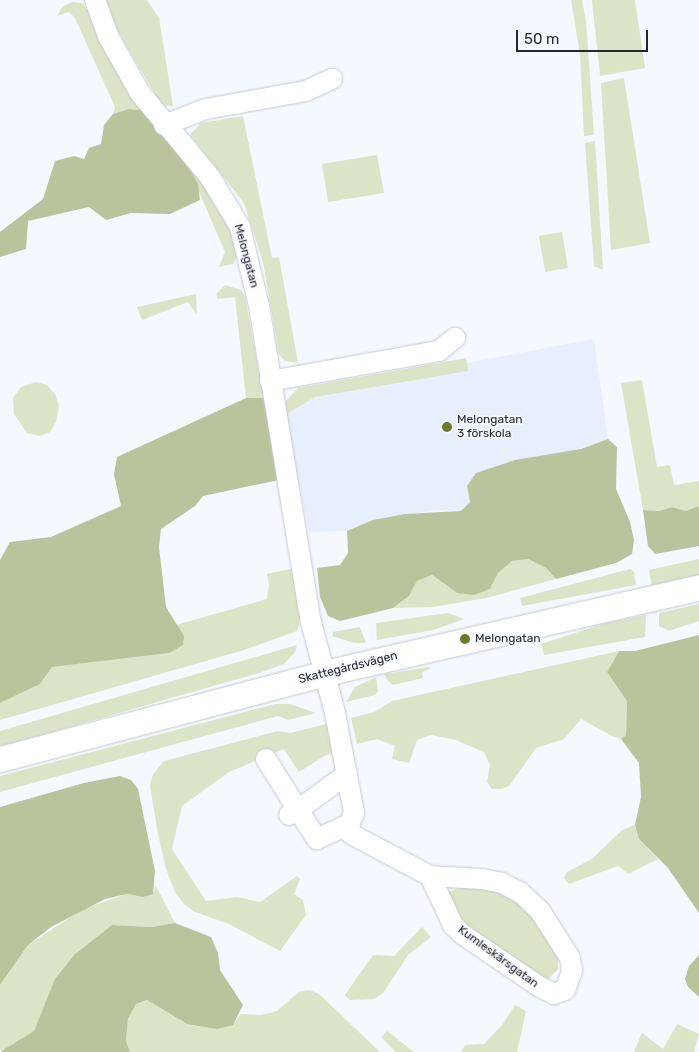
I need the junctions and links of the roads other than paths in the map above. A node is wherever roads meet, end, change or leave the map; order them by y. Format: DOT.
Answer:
graph roads {
  1 [pos="94,0"];
  2 [pos="332,79"];
  3 [pos="164,125"];
  4 [pos="455,338"];
  5 [pos="270,381"];
  6 [pos="699,587"];
  7 [pos="325,673"];
  8 [pos="0,759"];
  9 [pos="266,759"];
  10 [pos="347,774"];
  11 [pos="293,813"];
  12 [pos="349,824"];
  13 [pos="430,876"];
  1 -- 3 [label="street, Melongatan"];
  2 -- 3 [label="street"];
  3 -- 5 [label="street, Melongatan"];
  4 -- 5 [label="street"];
  5 -- 7 [label="street, Melongatan"];
  6 -- 7 [label="street, Skattegårdsvägen"];
  7 -- 8 [label="street, Skattegårdsvägen"];
  7 -- 10 [label="street"];
  9 -- 11 [label="street"];
  10 -- 11 [label="street"];
  10 -- 12 [label="street"];
  11 -- 12 [label="street"];
  12 -- 13 [label="street, Kumleskärsgatan"];
  13 -- 13 [label="street, Kumleskärsgatan"];
}
